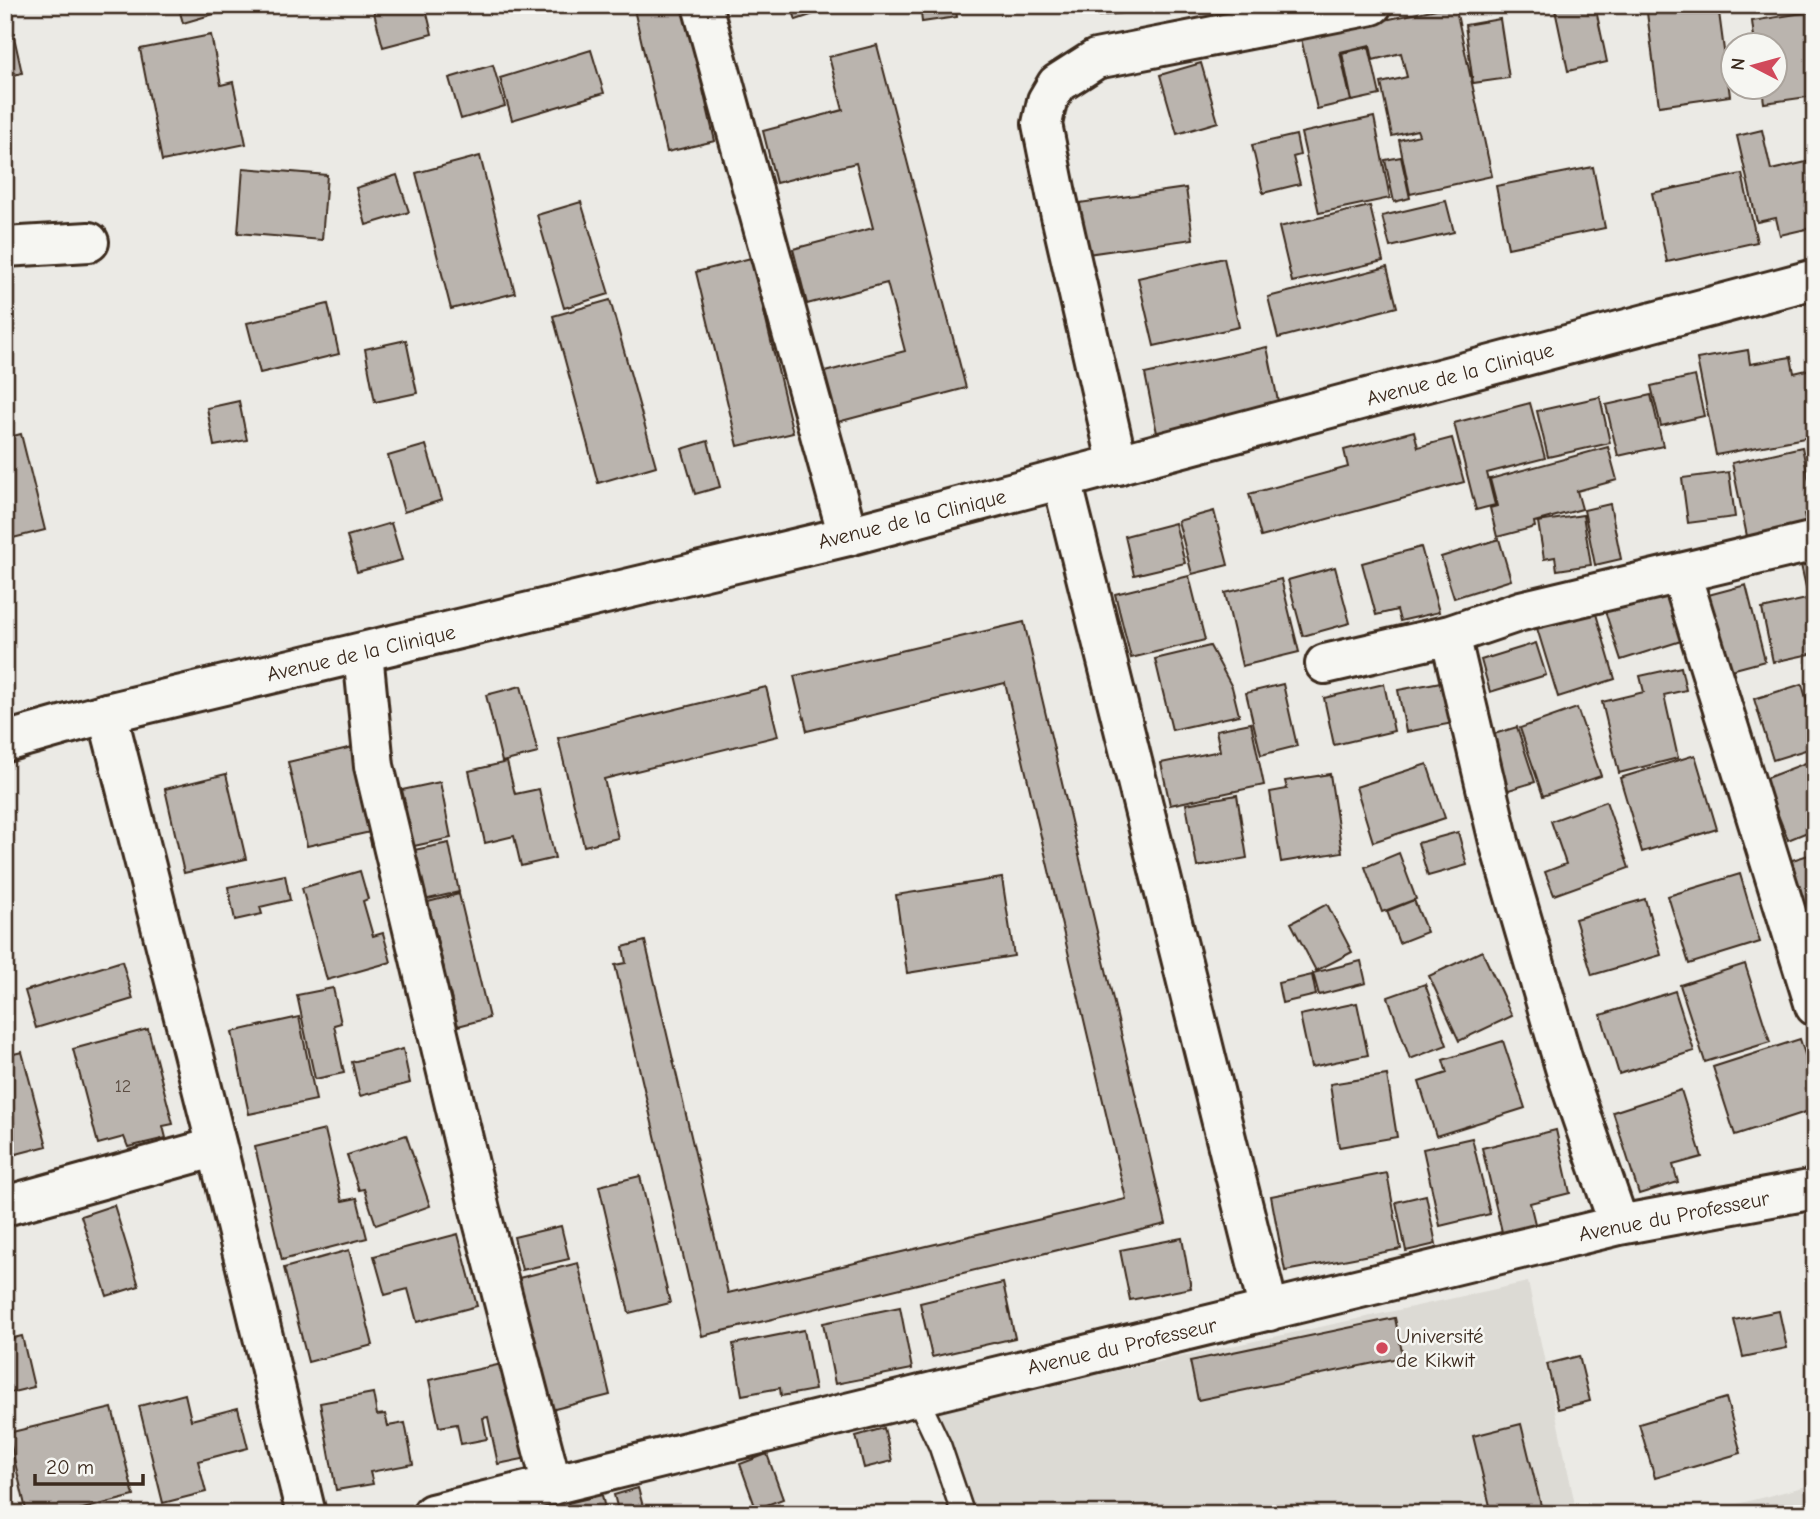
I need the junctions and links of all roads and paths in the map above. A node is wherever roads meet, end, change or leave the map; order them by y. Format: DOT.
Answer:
graph roads {
  1 [pos="702,5"];
  2 [pos="1372,5"];
  3 [pos="89,242"];
  4 [pos="5,247"];
  5 [pos="1815,279"];
  6 [pos="1118,465"];
  7 [pos="1062,480"];
  8 [pos="848,536"];
  9 [pos="1815,541"];
  10 [pos="1681,573"];
  11 [pos="1450,635"];
  12 [pos="363,653"];
  13 [pos="1325,664"];
  14 [pos="107,713"];
  15 [pos="5,742"];
  16 [pos="1815,1006"];
  17 [pos="217,1147"];
  18 [pos="1815,1189"];
  19 [pos="5,1206"];
  20 [pos="1619,1225"];
  21 [pos="1269,1311"];
  22 [pos="916,1395"];
  23 [pos="552,1485"];
  24 [pos="306,1514"];
  25 [pos="432,1514"];
  26 [pos="963,1514"];
  1 -- 8 [label="street"];
  2 -- 6 [label="street"];
  3 -- 4 [label="street"];
  5 -- 6 [label="street, Avenue de la Clinique"];
  6 -- 7 [label="street, Avenue de la Clinique"];
  7 -- 8 [label="street, Avenue de la Clinique"];
  7 -- 21 [label="street"];
  8 -- 12 [label="street, Avenue de la Clinique"];
  9 -- 10 [label="street"];
  10 -- 11 [label="street"];
  10 -- 16 [label="street"];
  11 -- 13 [label="street"];
  11 -- 20 [label="street"];
  12 -- 14 [label="street, Avenue de la Clinique"];
  12 -- 23 [label="street"];
  14 -- 15 [label="street, Avenue de la Clinique"];
  14 -- 17 [label="street"];
  17 -- 19 [label="street"];
  17 -- 24 [label="street"];
  18 -- 20 [label="street, Avenue du Professeur"];
  20 -- 21 [label="street, Avenue du Professeur"];
  21 -- 22 [label="street, Avenue du Professeur"];
  22 -- 23 [label="street, Avenue du Professeur"];
  22 -- 26 [label="lane"];
  23 -- 25 [label="street, Avenue du Professeur"];
}
